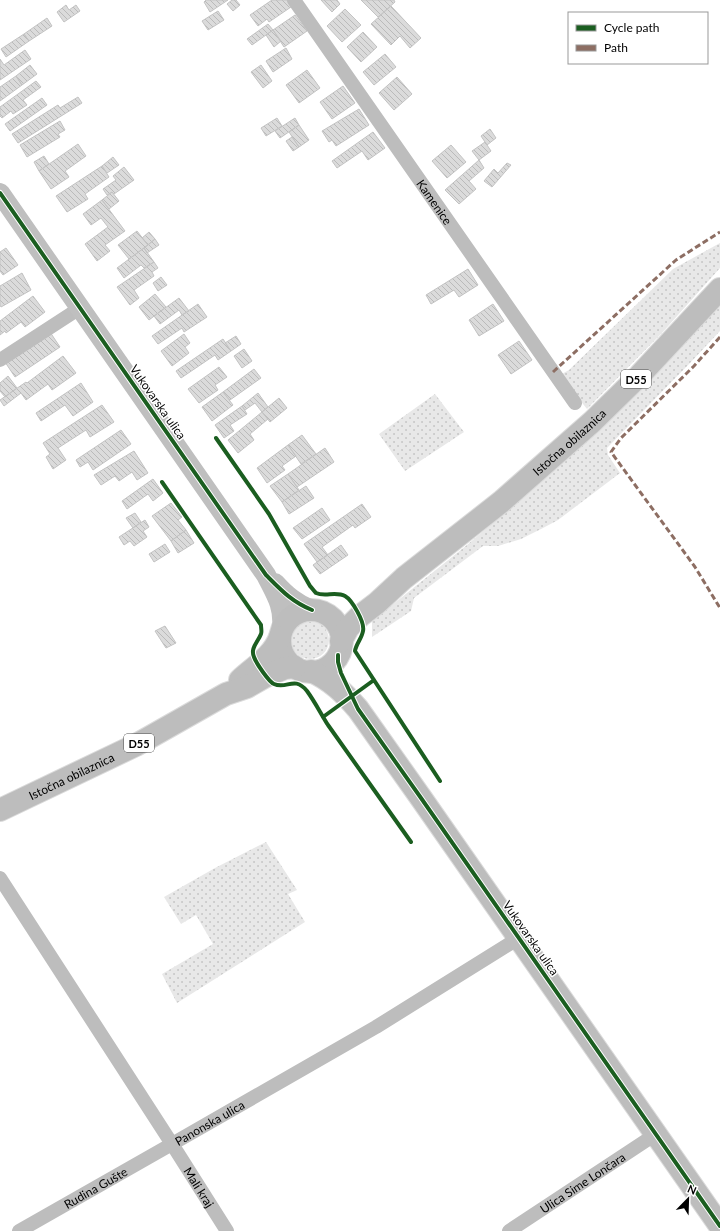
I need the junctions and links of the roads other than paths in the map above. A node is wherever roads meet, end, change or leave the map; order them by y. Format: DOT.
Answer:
graph roads {
  1 [pos="294,0"];
  2 [pos="0,193"];
  3 [pos="720,289"];
  4 [pos="80,308"];
  5 [pos="0,360"];
  6 [pos="575,404"];
  7 [pos="266,575"];
  8 [pos="404,578"];
  9 [pos="318,611"];
  10 [pos="281,633"];
  11 [pos="340,648"];
  12 [pos="303,669"];
  13 [pos="226,694"];
  14 [pos="358,709"];
  15 [pos="0,810"];
  16 [pos="0,878"];
  17 [pos="519,938"];
  18 [pos="656,1134"];
  19 [pos="172,1144"];
  20 [pos="720,1226"];
  21 [pos="19,1231"];
  22 [pos="227,1231"];
  23 [pos="509,1231"];
  1 -- 6 [label="street, Kamenice"];
  2 -- 4 [label="main road, Vukovarska ulica"];
  3 -- 8 [label="main road, Istočna obilaznica / D55"];
  4 -- 5 [label="street"];
  4 -- 7 [label="main road, Vukovarska ulica"];
  7 -- 9 [label="main road, Vukovarska ulica"];
  7 -- 10 [label="main road, Vukovarska ulica"];
  8 -- 9 [label="main road, Istočna obilaznica / D55"];
  8 -- 11 [label="main road, Istočna obilaznica / D55"];
  9 -- 10 [label="main road, D55"];
  9 -- 11 [label="main road"];
  10 -- 12 [label="main road"];
  10 -- 13 [label="main road, Istočna obilaznica / D55"];
  11 -- 12 [label="main road, D55"];
  11 -- 14 [label="main road, Vukovarska ulica"];
  12 -- 13 [label="main road, Istočna obilaznica / D55"];
  12 -- 14 [label="main road, Vukovarska ulica"];
  13 -- 15 [label="main road, Istočna obilaznica / D55"];
  14 -- 17 [label="main road, Vukovarska ulica"];
  16 -- 19 [label="street, Panonska ulica"];
  17 -- 18 [label="main road, Vukovarska ulica"];
  17 -- 19 [label="street, Panonska ulica"];
  18 -- 20 [label="main road, Vukovarska ulica"];
  18 -- 23 [label="street, Ulica Sime Lončara"];
  19 -- 21 [label="street, Rudina Gušte"];
  19 -- 22 [label="street, Mali kraj"];
}
